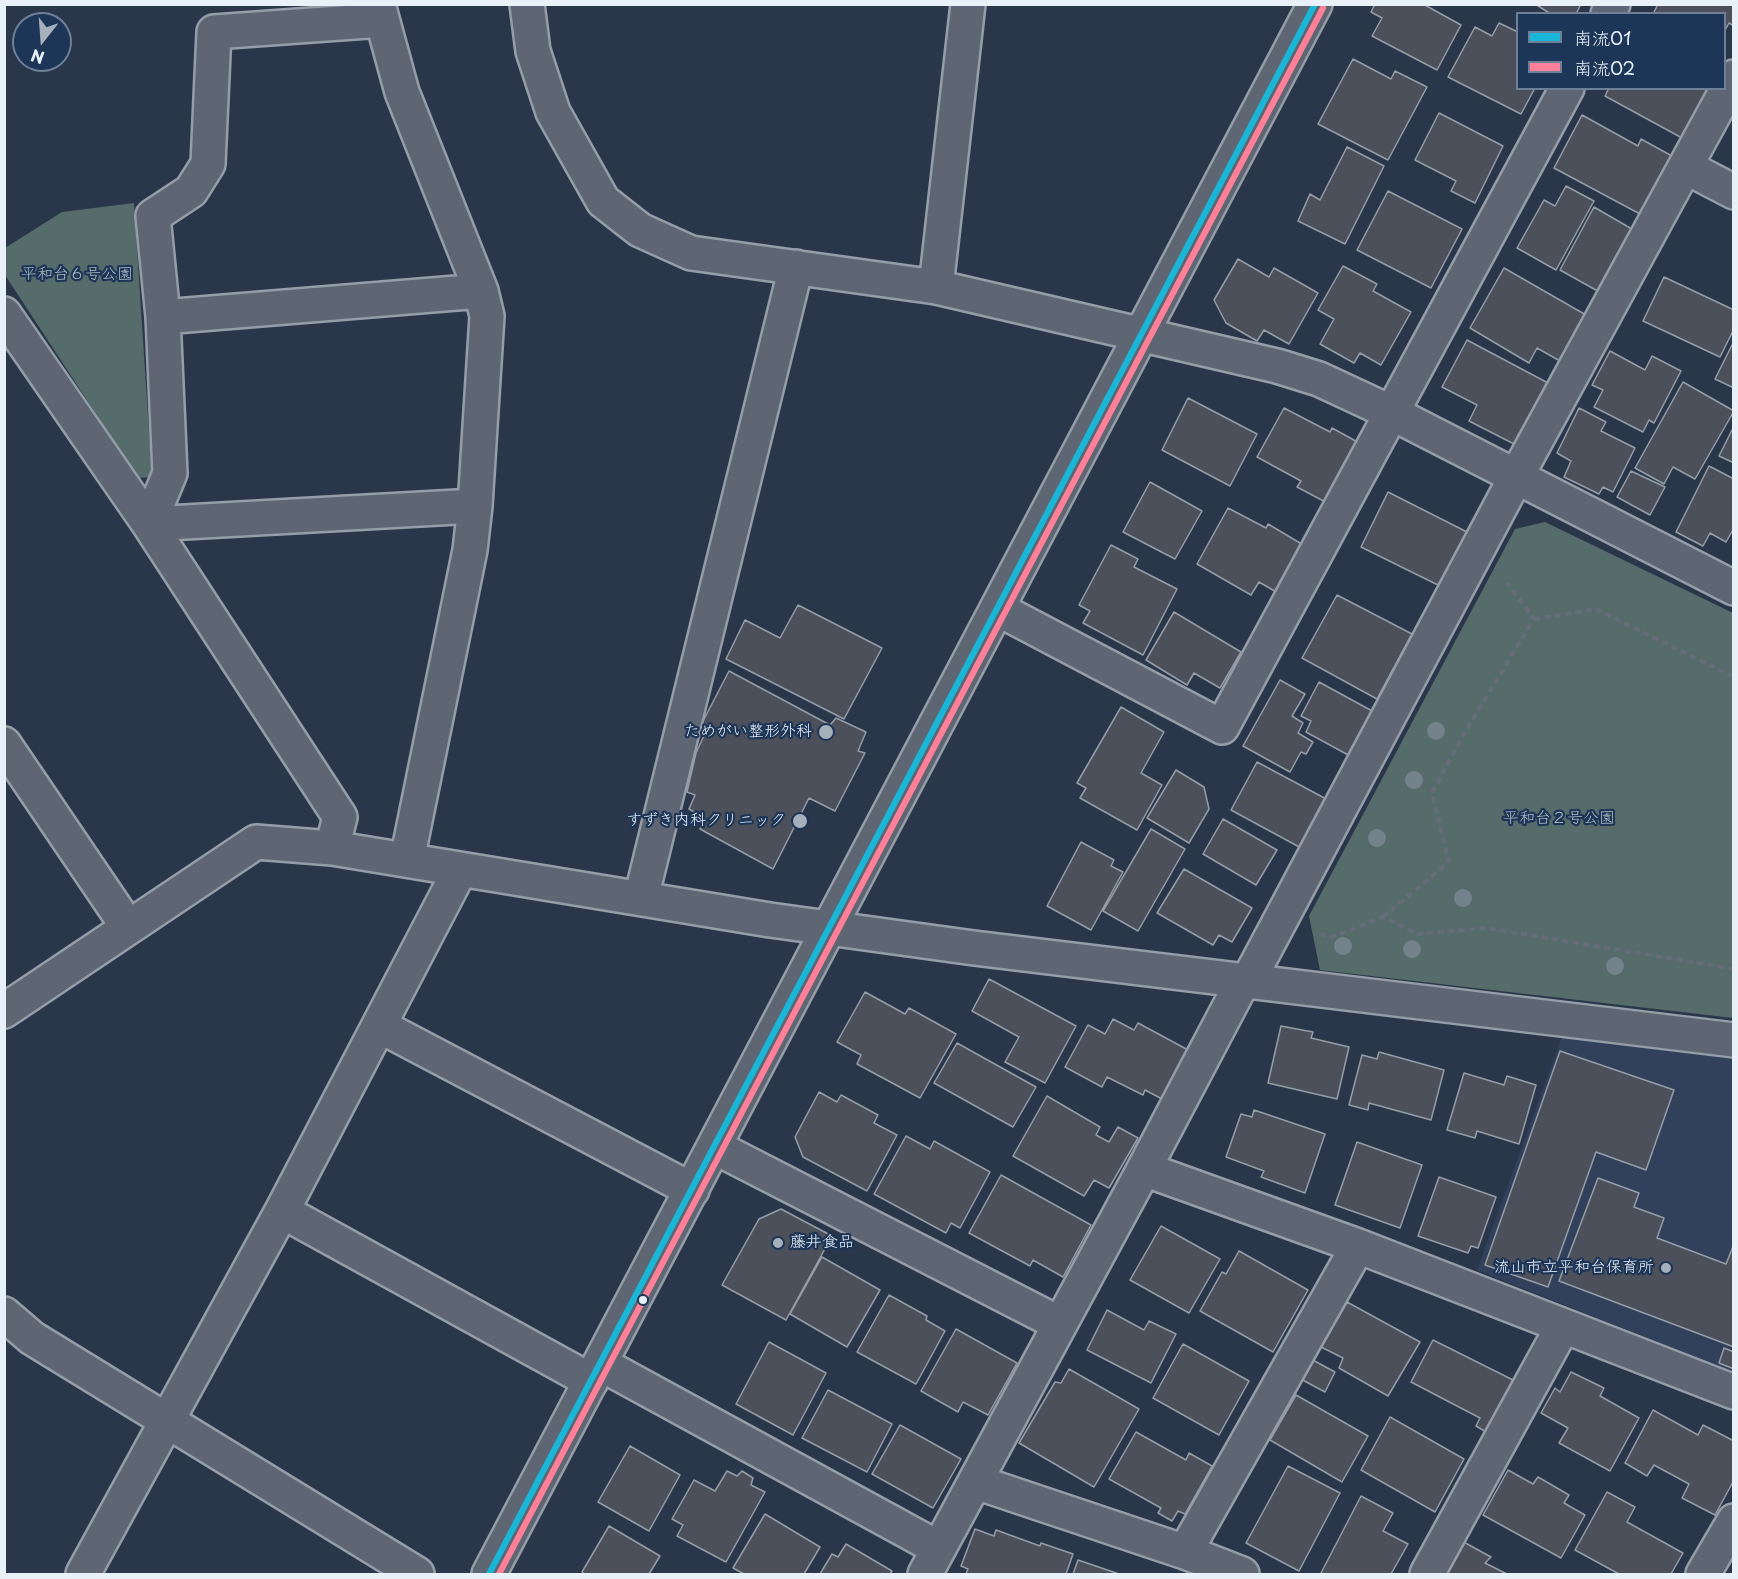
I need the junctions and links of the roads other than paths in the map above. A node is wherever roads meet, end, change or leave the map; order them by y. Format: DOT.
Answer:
graph roads {
  1 [pos="527,4"];
  2 [pos="968,4"];
  3 [pos="1315,4"];
  4 [pos="380,12"];
  5 [pos="1734,77"];
  6 [pos="1566,90"];
  7 [pos="1686,167"];
  8 [pos="1734,192"];
  9 [pos="796,267"];
  10 [pos="936,287"];
  11 [pos="481,291"];
  12 [pos="4,314"];
  13 [pos="163,317"];
  14 [pos="1141,333"];
  15 [pos="1392,412"];
  16 [pos="1516,477"];
  17 [pos="476,506"];
  18 [pos="149,524"];
  19 [pos="1734,588"];
  20 [pos="998,609"];
  21 [pos="4,744"];
  22 [pos="332,848"];
  23 [pos="407,860"];
  24 [pos="460,870"];
  25 [pos="641,898"];
  26 [pos="128,927"];
  27 [pos="828,928"];
  28 [pos="1246,981"];
  29 [pos="4,1011"];
  30 [pos="380,1026"];
  31 [pos="1734,1040"];
  32 [pos="715,1147"];
  33 [pos="1144,1169"];
  34 [pos="692,1190"];
  35 [pos="282,1211"];
  36 [pos="1358,1246"];
  37 [pos="4,1314"];
  38 [pos="1060,1324"];
  39 [pos="1563,1326"];
  40 [pos="596,1372"];
  41 [pos="1734,1392"];
  42 [pos="167,1420"];
  43 [pos="976,1482"];
  44 [pos="1734,1521"];
  45 [pos="1185,1552"];
  46 [pos="931,1561"];
  47 [pos="82,1575"];
  48 [pos="417,1575"];
  49 [pos="489,1575"];
  50 [pos="1242,1575"];
  51 [pos="1427,1575"];
  52 [pos="1703,1575"];
  1 -- 9 [label="street"];
  2 -- 10 [label="street"];
  3 -- 14 [label="street"];
  4 -- 11 [label="street"];
  4 -- 13 [label="street"];
  5 -- 7 [label="street"];
  6 -- 15 [label="street"];
  7 -- 8 [label="street"];
  7 -- 16 [label="street"];
  9 -- 10 [label="street"];
  9 -- 25 [label="street"];
  10 -- 14 [label="street"];
  11 -- 13 [label="street"];
  11 -- 17 [label="street"];
  12 -- 18 [label="street"];
  13 -- 18 [label="street"];
  14 -- 15 [label="street"];
  14 -- 20 [label="street"];
  15 -- 16 [label="street"];
  15 -- 20 [label="street"];
  16 -- 19 [label="street"];
  16 -- 28 [label="street"];
  17 -- 18 [label="street"];
  17 -- 23 [label="street"];
  18 -- 22 [label="street"];
  20 -- 27 [label="street"];
  21 -- 26 [label="street"];
  22 -- 23 [label="street"];
  22 -- 26 [label="street"];
  23 -- 24 [label="street"];
  24 -- 25 [label="street"];
  24 -- 30 [label="street"];
  25 -- 27 [label="street"];
  26 -- 29 [label="street"];
  27 -- 28 [label="street"];
  27 -- 32 [label="street"];
  28 -- 31 [label="street"];
  28 -- 33 [label="street"];
  30 -- 34 [label="street"];
  30 -- 35 [label="street"];
  32 -- 34 [label="street"];
  32 -- 38 [label="street"];
  33 -- 36 [label="street"];
  33 -- 38 [label="street"];
  34 -- 40 [label="street"];
  35 -- 40 [label="street"];
  35 -- 42 [label="street"];
  36 -- 39 [label="street"];
  36 -- 45 [label="street"];
  37 -- 42 [label="street"];
  38 -- 43 [label="street"];
  39 -- 41 [label="street"];
  39 -- 51 [label="street"];
  40 -- 46 [label="street"];
  40 -- 49 [label="street"];
  42 -- 47 [label="street"];
  42 -- 48 [label="street"];
  43 -- 45 [label="street"];
  43 -- 46 [label="street"];
  44 -- 52 [label="street"];
  45 -- 50 [label="street"];
}
